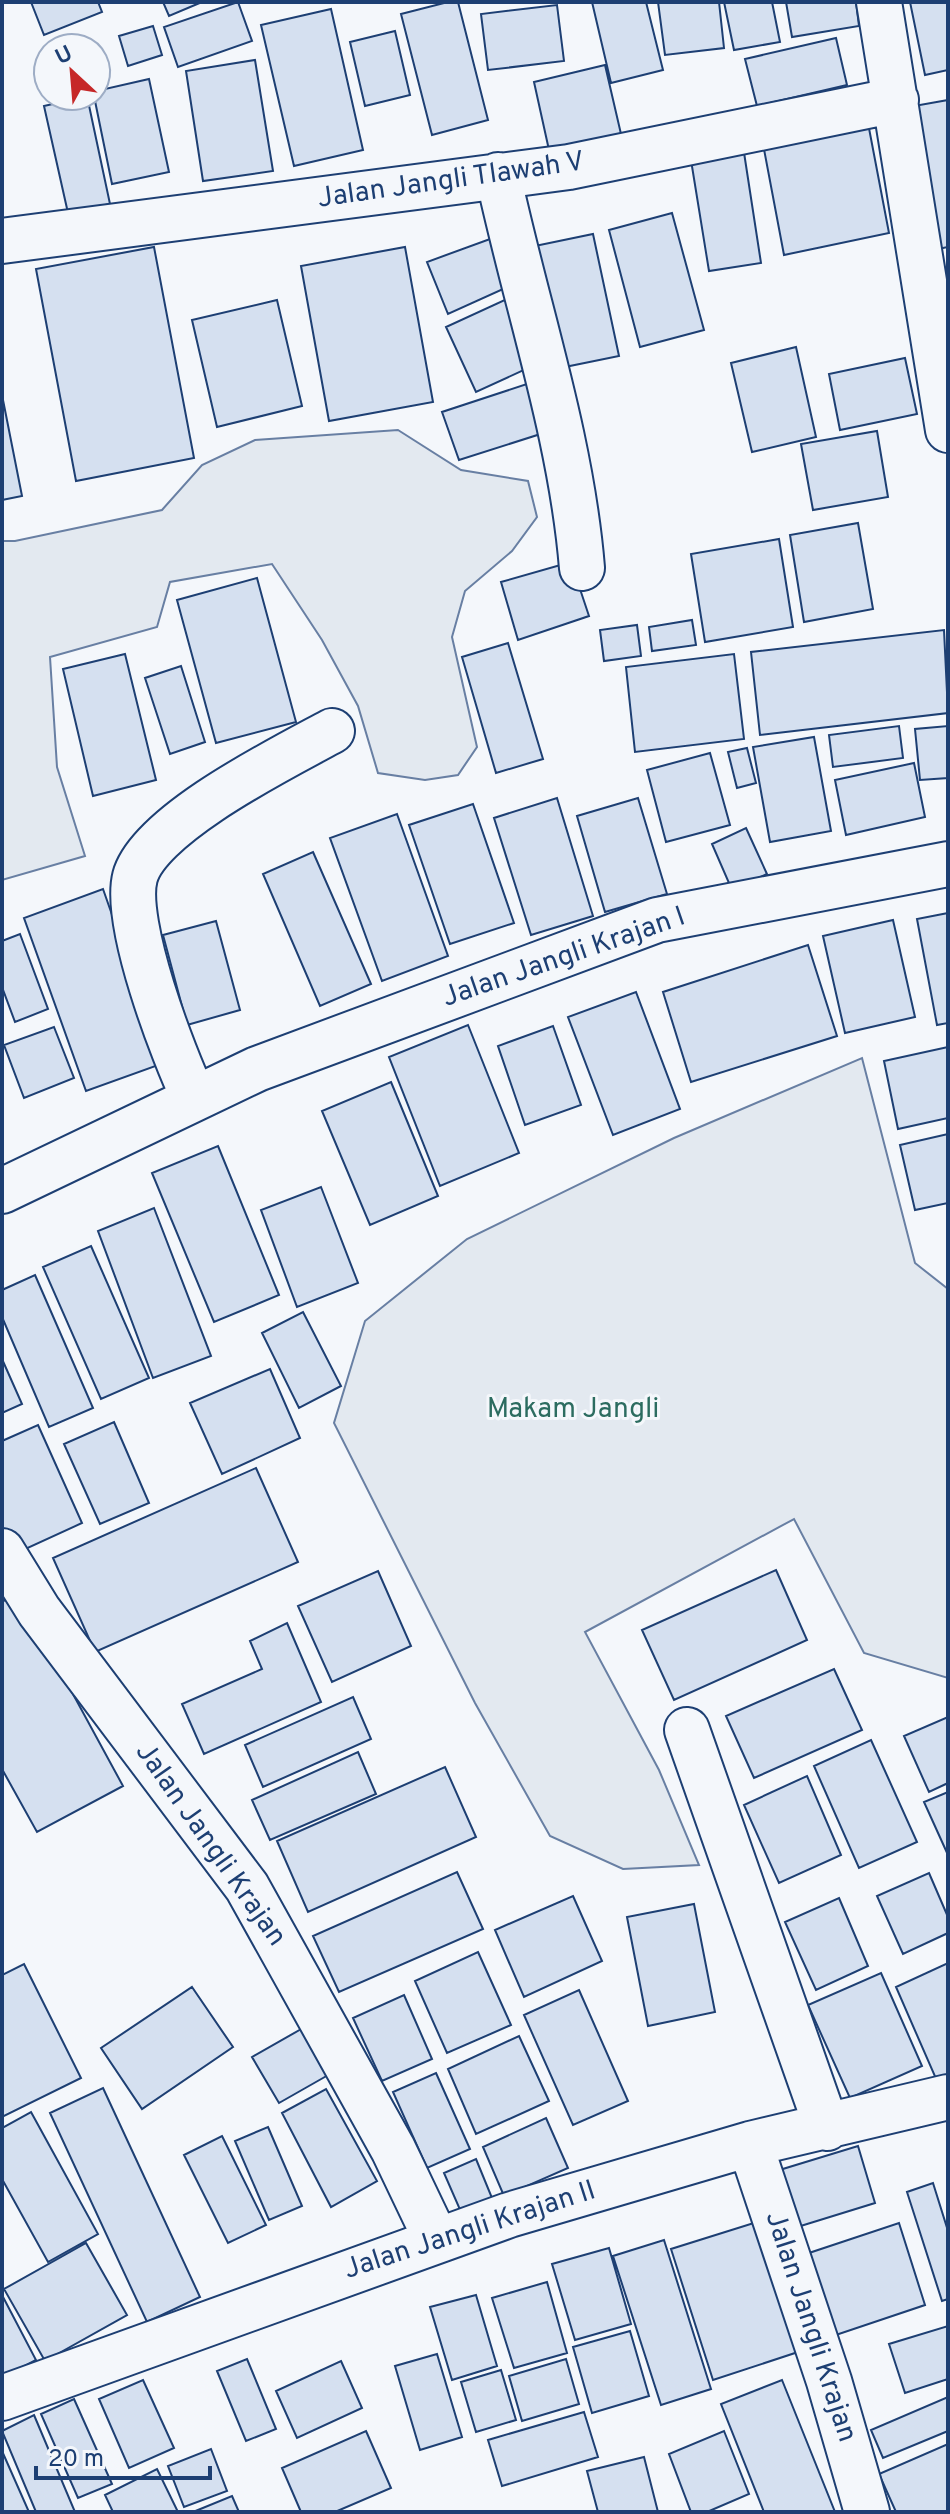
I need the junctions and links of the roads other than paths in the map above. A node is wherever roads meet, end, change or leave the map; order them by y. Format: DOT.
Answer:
graph roads {
  1 [pos="879,2"];
  2 [pos="896,100"];
  3 [pos="498,175"];
  4 [pos="2,241"];
  5 [pos="940,328"];
  6 [pos="948,430"];
  7 [pos="582,568"];
  8 [pos="332,731"];
  9 [pos="948,864"];
  10 [pos="194,1098"];
  11 [pos="2,1191"];
  12 [pos="2,1551"];
  13 [pos="687,1730"];
  14 [pos="948,2097"];
  15 [pos="827,2128"];
  16 [pos="750,2144"];
  17 [pos="436,2239"];
  18 [pos="2,2398"];
  19 [pos="867,2512"];
  1 -- 2 [label="street"];
  2 -- 3 [label="street, Jalan Jangli Tlawah V"];
  2 -- 5 [label="street"];
  3 -- 4 [label="street, Jalan Jangli Tlawah V"];
  3 -- 7 [label="street"];
  5 -- 6 [label="street"];
  8 -- 10 [label="street"];
  9 -- 10 [label="street, Jalan Jangli Krajan I"];
  10 -- 11 [label="street, Jalan Jangli Krajan I"];
  12 -- 17 [label="street, Jalan Jangli Krajan"];
  13 -- 15 [label="street"];
  14 -- 15 [label="street, Jalan Jangli Krajan II"];
  15 -- 16 [label="street, Jalan Jangli Krajan II"];
  16 -- 17 [label="street, Jalan Jangli Krajan II"];
  16 -- 19 [label="street, Jalan Jangli Krajan"];
  17 -- 18 [label="street, Jalan Jangli Krajan II"];
}
